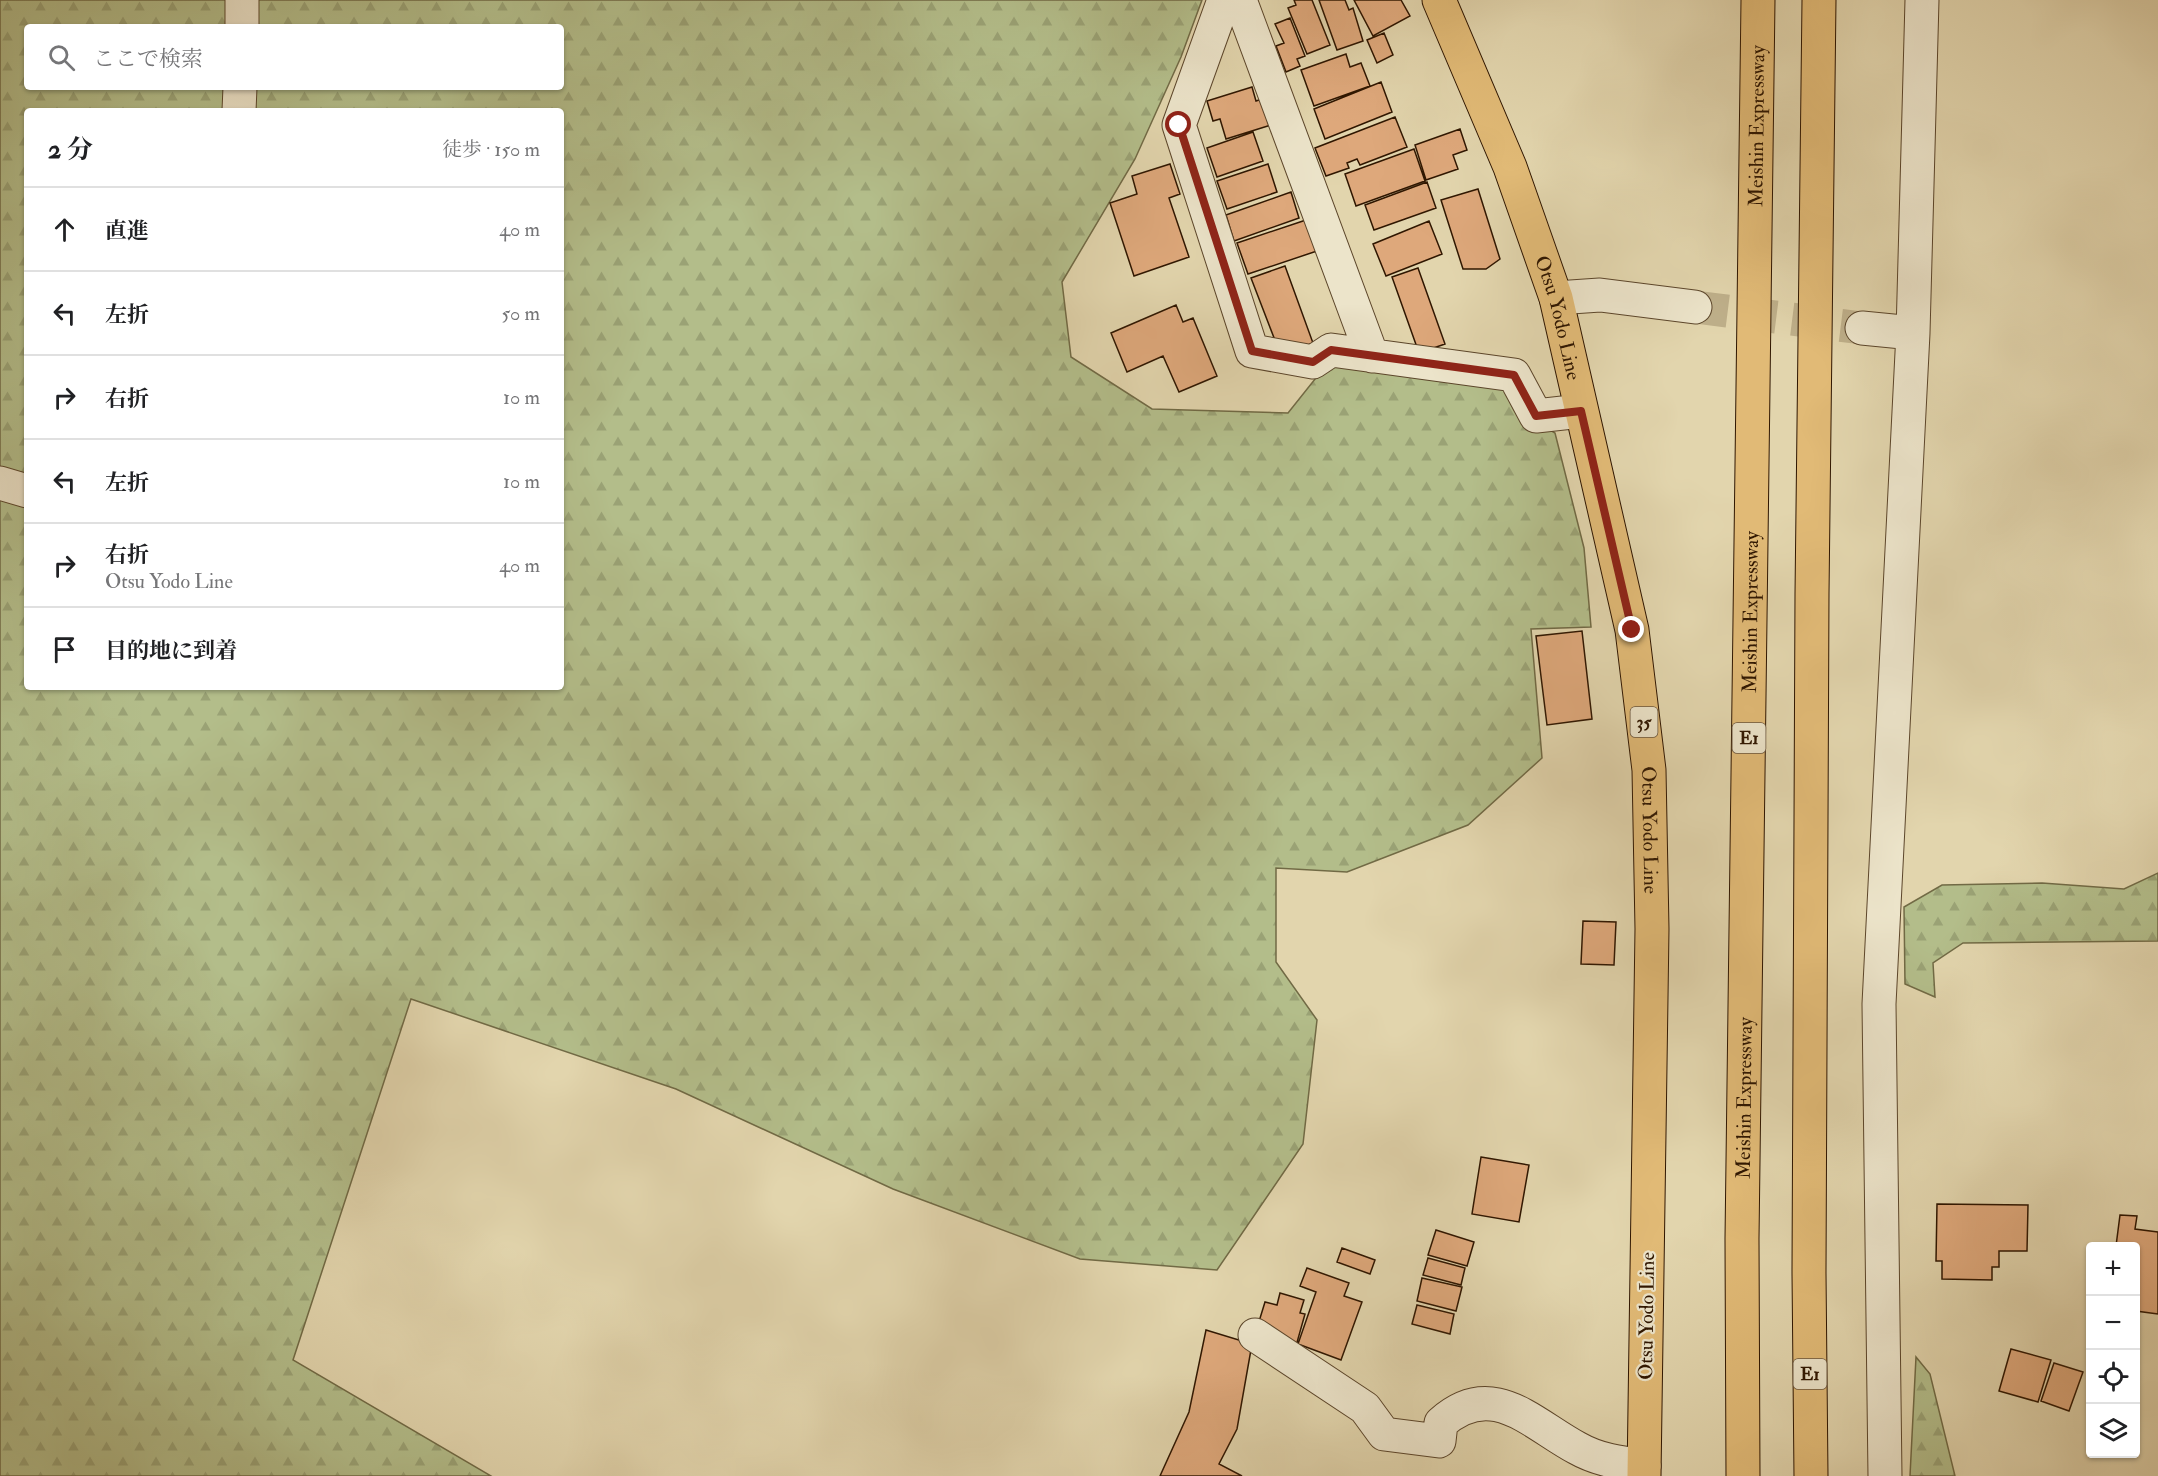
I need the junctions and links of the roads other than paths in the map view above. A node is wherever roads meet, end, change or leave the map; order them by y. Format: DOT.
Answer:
graph roads {
  1 [pos="242,0"];
  2 [pos="1224,0"];
  3 [pos="1240,0"];
  4 [pos="1439,0"];
  5 [pos="1758,0"];
  6 [pos="1819,0"];
  7 [pos="1922,0"];
  8 [pos="243,24"];
  9 [pos="240,90"];
  10 [pos="239,108"];
  11 [pos="1556,298"];
  12 [pos="1695,307"];
  13 [pos="1862,328"];
  14 [pos="1913,333"];
  15 [pos="1372,356"];
  16 [pos="1581,411"];
  17 [pos="0,483"];
  18 [pos="24,490"];
  19 [pos="1255,1335"];
  20 [pos="1644,1471"];
  21 [pos="1743,1476"];
  22 [pos="1811,1476"];
  23 [pos="1885,1476"];
  1 -- 8 [label="street"];
  2 -- 15 [label="street"];
  3 -- 15 [label="street"];
  4 -- 11 [label="main road, Otsu Yodo Line / 35"];
  5 -- 21 [label="main road, Meishin Expressway / E1"];
  6 -- 22 [label="main road, E1"];
  7 -- 14 [label="street"];
  9 -- 10 [label="street"];
  11 -- 12 [label="street"];
  11 -- 16 [label="main road, Otsu Yodo Line / 35"];
  13 -- 14 [label="street"];
  14 -- 23 [label="street"];
  15 -- 16 [label="street"];
  16 -- 20 [label="main road, Otsu Yodo Line / 35"];
  17 -- 18 [label="street"];
  19 -- 20 [label="street"];
}
